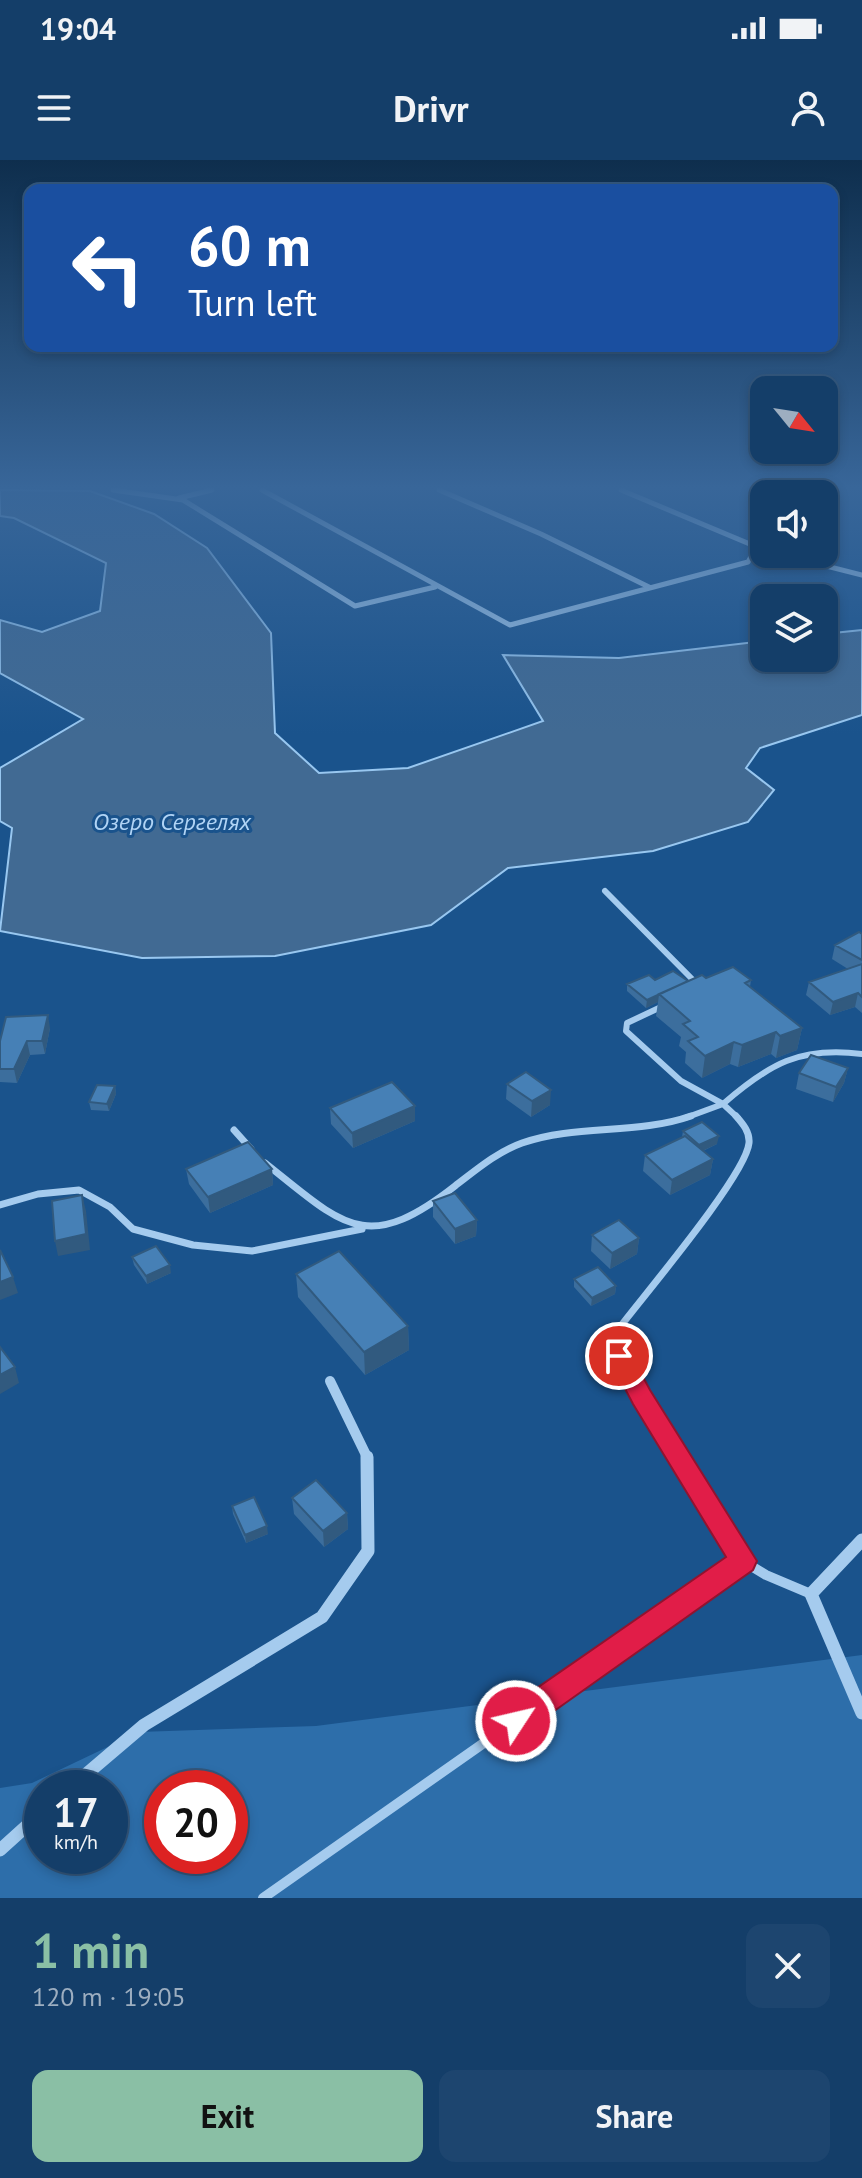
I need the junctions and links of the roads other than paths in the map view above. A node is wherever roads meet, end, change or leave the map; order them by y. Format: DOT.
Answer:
graph roads {
  1 [pos="298,571"];
  2 [pos="407,571"];
  3 [pos="617,571"];
  4 [pos="712,571"];
  5 [pos="435,587"];
  6 [pos="650,587"];
  7 [pos="605,891"];
  8 [pos="696,991"];
  9 [pos="675,1001"];
  10 [pos="862,1054"];
  11 [pos="723,1104"];
  12 [pos="234,1130"];
  13 [pos="0,1205"];
  14 [pos="362,1229"];
  15 [pos="330,1381"];
  16 [pos="862,1540"];
  17 [pos="743,1561"];
  18 [pos="811,1594"];
  19 [pos="862,1713"];
  20 [pos="91,1770"];
  21 [pos="24,1828"];
  22 [pos="0,1850"];
  23 [pos="263,1898"];
  1 -- 5 [label="street"];
  2 -- 5 [label="street"];
  3 -- 6 [label="street"];
  4 -- 6 [label="street"];
  5 -- 6 [label="street"];
  7 -- 8 [label="lane"];
  9 -- 11 [label="lane"];
  10 -- 11 [label="lane"];
  11 -- 14 [label="lane"];
  11 -- 17 [label="lane"];
  12 -- 14 [label="lane"];
  13 -- 14 [label="lane"];
  15 -- 20 [label="street"];
  16 -- 18 [label="street"];
  17 -- 18 [label="lane"];
  17 -- 23 [label="lane"];
  18 -- 19 [label="street"];
  21 -- 22 [label="street"];
}
